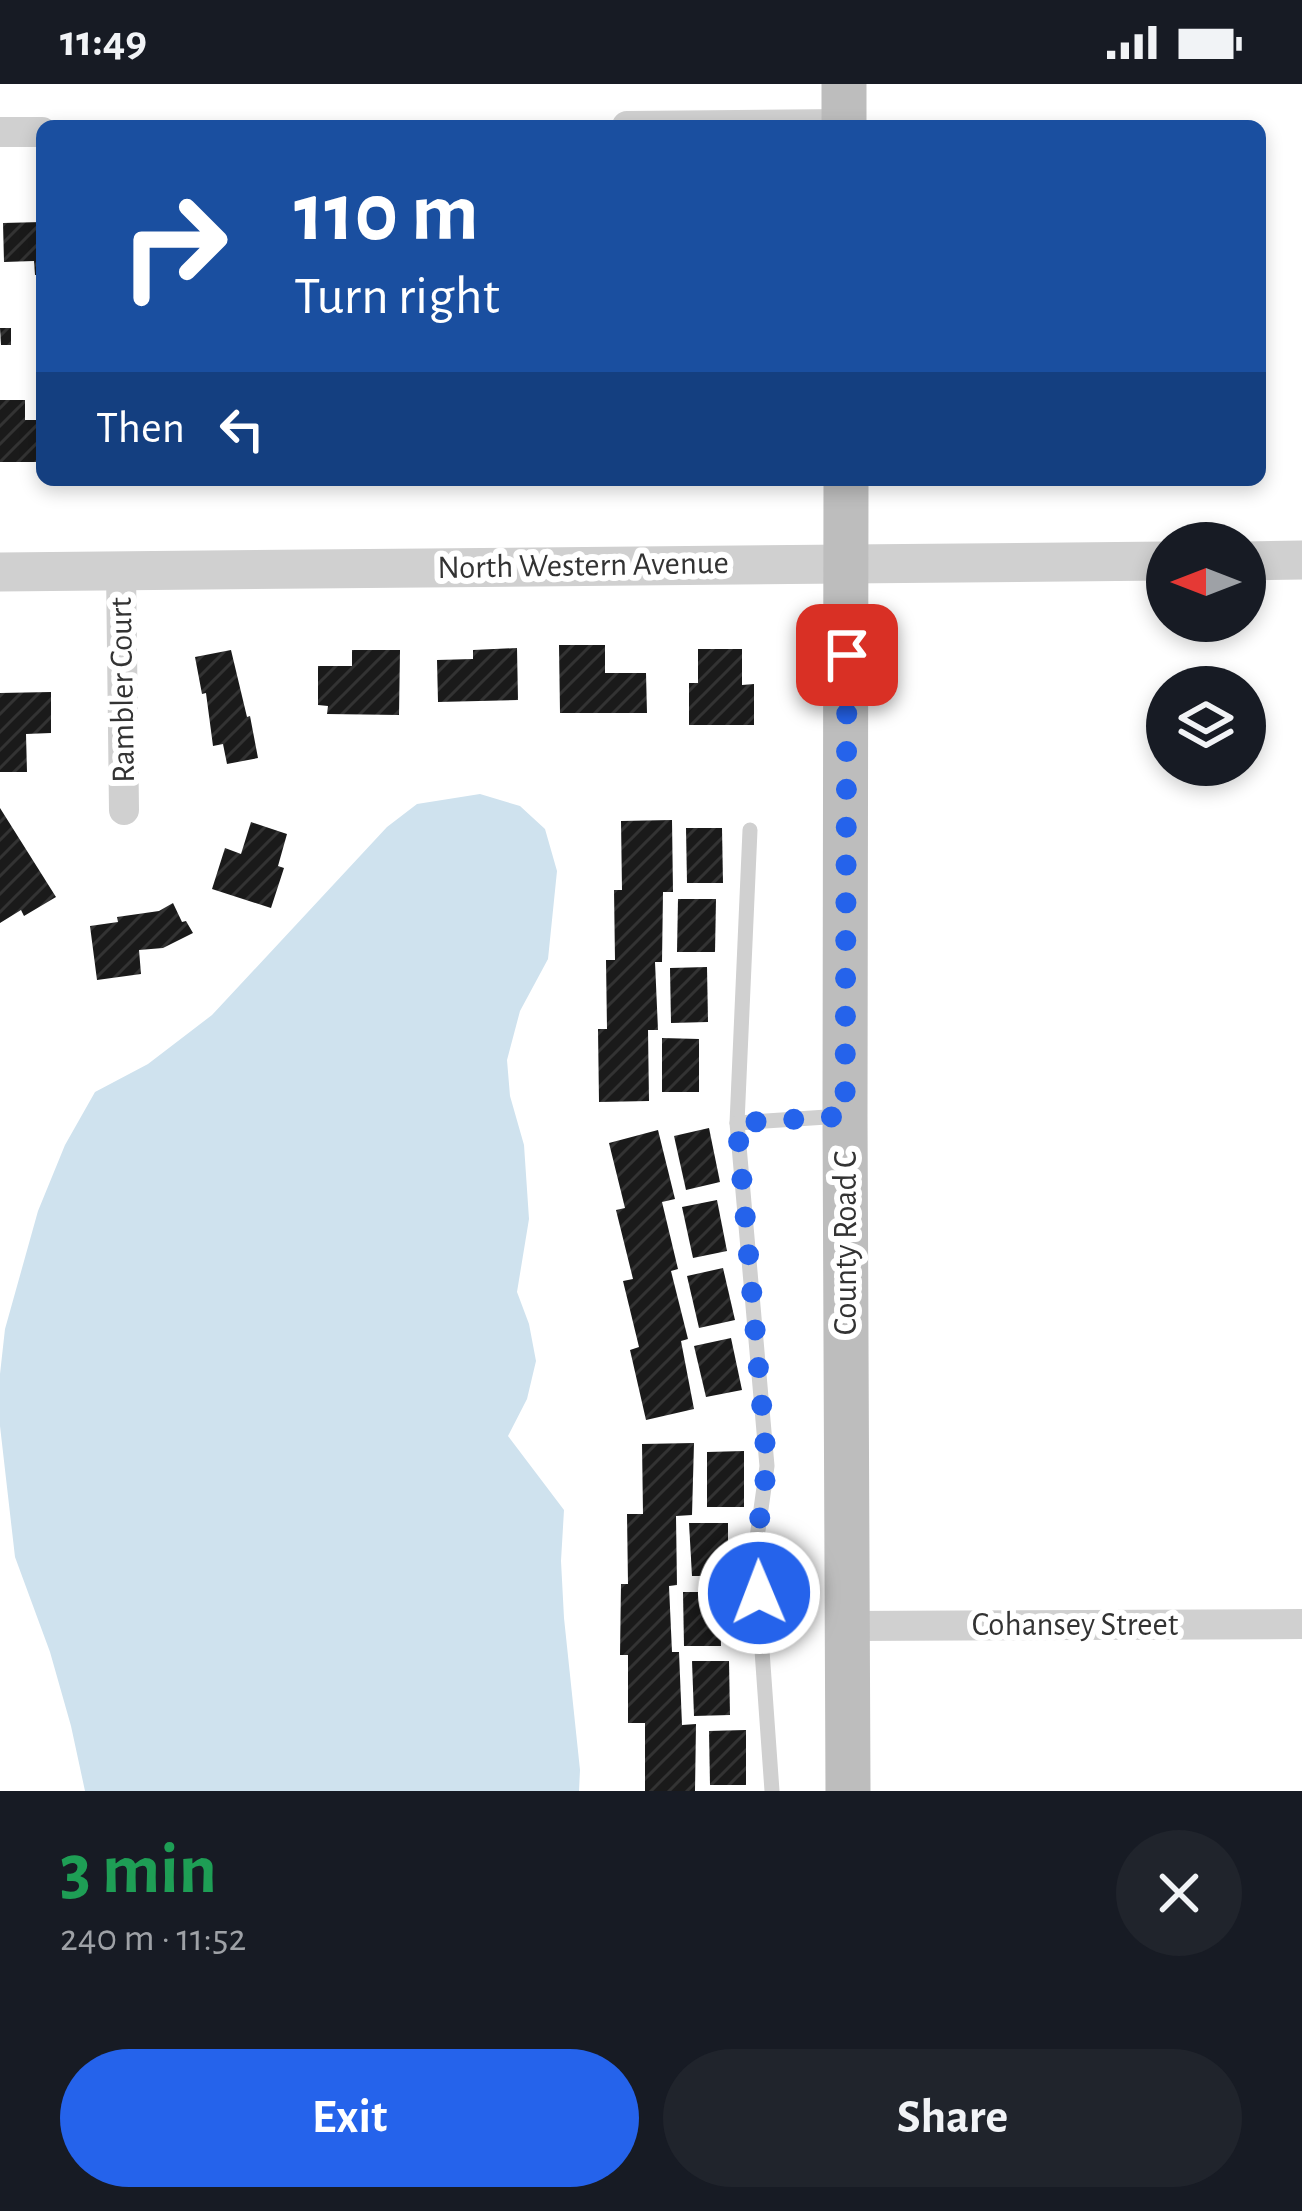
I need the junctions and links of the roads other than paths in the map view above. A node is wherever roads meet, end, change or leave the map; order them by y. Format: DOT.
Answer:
graph roads {
  1 [pos="844,111"];
  2 [pos="714,120"];
  3 [pos="0,132"];
  4 [pos="36,132"];
  5 [pos="846,486"];
  6 [pos="1266,560"];
  7 [pos="1302,560"];
  8 [pos="1146,561"];
  9 [pos="847,563"];
  10 [pos="122,570"];
  11 [pos="0,572"];
  12 [pos="124,810"];
  13 [pos="751,830"];
  14 [pos="845,1116"];
  15 [pos="737,1123"];
  16 [pos="1302,1624"];
  17 [pos="848,1626"];
  18 [pos="772,1791"];
  19 [pos="848,1791"];
  1 -- 2 [label="street"];
  3 -- 4 [label="street"];
  5 -- 9 [label="main road, County Road C"];
  6 -- 7 [label="street"];
  8 -- 9 [label="street, North Western Avenue"];
  9 -- 10 [label="street, North Western Avenue"];
  9 -- 14 [label="main road, County Road C"];
  10 -- 11 [label="street, North Western Avenue"];
  10 -- 12 [label="street, Rambler Court"];
  13 -- 15 [label="lane"];
  14 -- 15 [label="lane"];
  14 -- 17 [label="main road, County Road C"];
  15 -- 18 [label="lane"];
  16 -- 17 [label="street, Cohansey Street"];
  17 -- 19 [label="main road, County Road C"];
}
